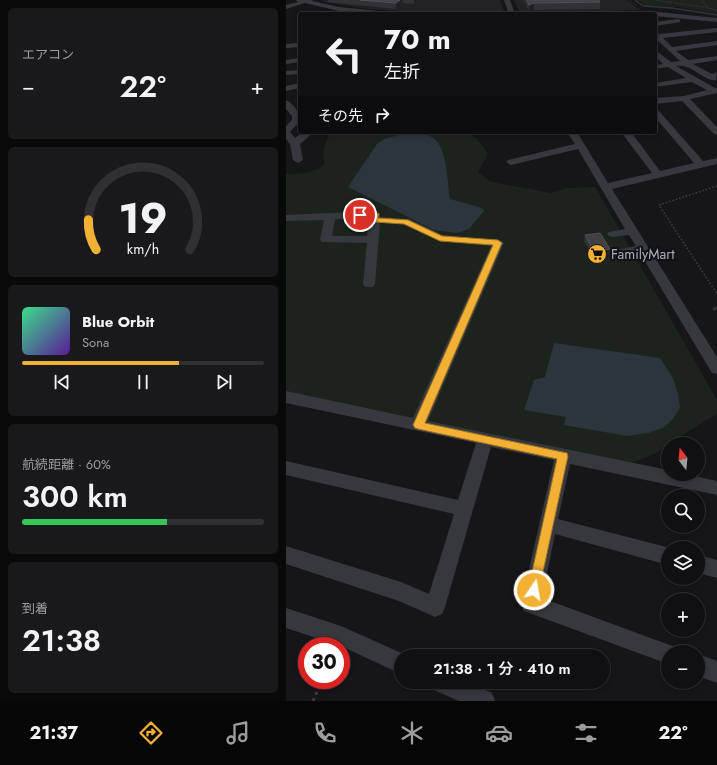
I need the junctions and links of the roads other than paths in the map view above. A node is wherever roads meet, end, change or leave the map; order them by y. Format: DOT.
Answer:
graph roads {
  1 [pos="305,0"];
  2 [pos="507,0"];
  3 [pos="286,7"];
  4 [pos="366,12"];
  5 [pos="511,12"];
  6 [pos="657,13"];
  7 [pos="657,19"];
  8 [pos="717,20"];
  9 [pos="678,21"];
  10 [pos="657,24"];
  11 [pos="717,29"];
  12 [pos="657,35"];
  13 [pos="657,36"];
  14 [pos="717,43"];
  15 [pos="286,46"];
  16 [pos="297,47"];
  17 [pos="671,49"];
  18 [pos="286,51"];
  19 [pos="657,54"];
  20 [pos="717,58"];
  21 [pos="298,60"];
  22 [pos="286,62"];
  23 [pos="686,62"];
  24 [pos="669,65"];
  25 [pos="657,67"];
  26 [pos="298,72"];
  27 [pos="286,73"];
  28 [pos="717,74"];
  29 [pos="693,79"];
  30 [pos="657,85"];
  31 [pos="715,90"];
  32 [pos="292,91"];
  33 [pos="684,98"];
  34 [pos="657,100"];
  35 [pos="291,106"];
  36 [pos="657,114"];
  37 [pos="286,132"];
  38 [pos="717,132"];
  39 [pos="307,134"];
  40 [pos="573,134"];
  41 [pos="627,134"];
  42 [pos="295,144"];
  43 [pos="580,146"];
  44 [pos="298,160"];
  45 [pos="717,161"];
  46 [pos="512,162"];
  47 [pos="700,165"];
  48 [pos="658,175"];
  49 [pos="605,187"];
  50 [pos="330,216"];
  51 [pos="286,218"];
  52 [pos="375,220"];
  53 [pos="632,231"];
  54 [pos="613,234"];
  55 [pos="373,239"];
  56 [pos="643,249"];
  57 [pos="621,252"];
  58 [pos="369,284"];
  59 [pos="717,369"];
  60 [pos="286,397"];
  61 [pos="418,425"];
  62 [pos="485,439"];
  63 [pos="563,456"];
  64 [pos="286,468"];
  65 [pos="717,488"];
  66 [pos="464,509"];
  67 [pos="548,524"];
  68 [pos="661,554"];
  69 [pos="286,555"];
  70 [pos="705,566"];
  71 [pos="717,570"];
  72 [pos="286,618"];
  73 [pos="661,651"];
  74 [pos="394,660"];
  75 [pos="705,668"];
  76 [pos="717,672"];
  77 [pos="457,689"];
  78 [pos="484,701"];
  1 -- 3 [label="street"];
  1 -- 4 [label="street"];
  2 -- 5 [label="street"];
  6 -- 8 [label="street"];
  7 -- 9 [label="street"];
  9 -- 10 [label="street"];
  9 -- 11 [label="street"];
  11 -- 12 [label="street"];
  13 -- 17 [label="street"];
  14 -- 17 [label="street"];
  15 -- 16 [label="street"];
  16 -- 18 [label="street"];
  17 -- 23 [label="street"];
  19 -- 24 [label="street"];
  20 -- 23 [label="street"];
  21 -- 22 [label="street"];
  23 -- 24 [label="street"];
  23 -- 28 [label="street"];
  24 -- 25 [label="street"];
  24 -- 29 [label="street"];
  26 -- 27 [label="street"];
  29 -- 30 [label="street"];
  29 -- 31 [label="street"];
  31 -- 33 [label="street"];
  32 -- 35 [label="street"];
  33 -- 34 [label="street"];
  33 -- 38 [label="street"];
  35 -- 37 [label="street"];
  36 -- 47 [label="street"];
  37 -- 42 [label="street"];
  39 -- 42 [label="street"];
  40 -- 43 [label="street"];
  41 -- 48 [label="street"];
  42 -- 44 [label="street"];
  43 -- 46 [label="street"];
  43 -- 49 [label="street"];
  45 -- 47 [label="street"];
  47 -- 48 [label="street"];
  48 -- 49 [label="street"];
  49 -- 53 [label="street"];
  50 -- 51 [label="street"];
  50 -- 52 [label="street"];
  50 -- 55 [label="street"];
  52 -- 55 [label="street"];
  52 -- 61 [label="street"];
  53 -- 54 [label="street"];
  53 -- 56 [label="street"];
  55 -- 58 [label="street"];
  56 -- 57 [label="street"];
  56 -- 59 [label="street"];
  60 -- 61 [label="street"];
  61 -- 62 [label="street"];
  62 -- 63 [label="street"];
  62 -- 66 [label="street"];
  63 -- 65 [label="street"];
  63 -- 67 [label="street"];
  64 -- 66 [label="street"];
  66 -- 69 [label="street"];
  67 -- 68 [label="street"];
  67 -- 73 [label="street"];
  70 -- 71 [label="street"];
  72 -- 74 [label="street"];
  75 -- 76 [label="street"];
  77 -- 78 [label="street"];
}
